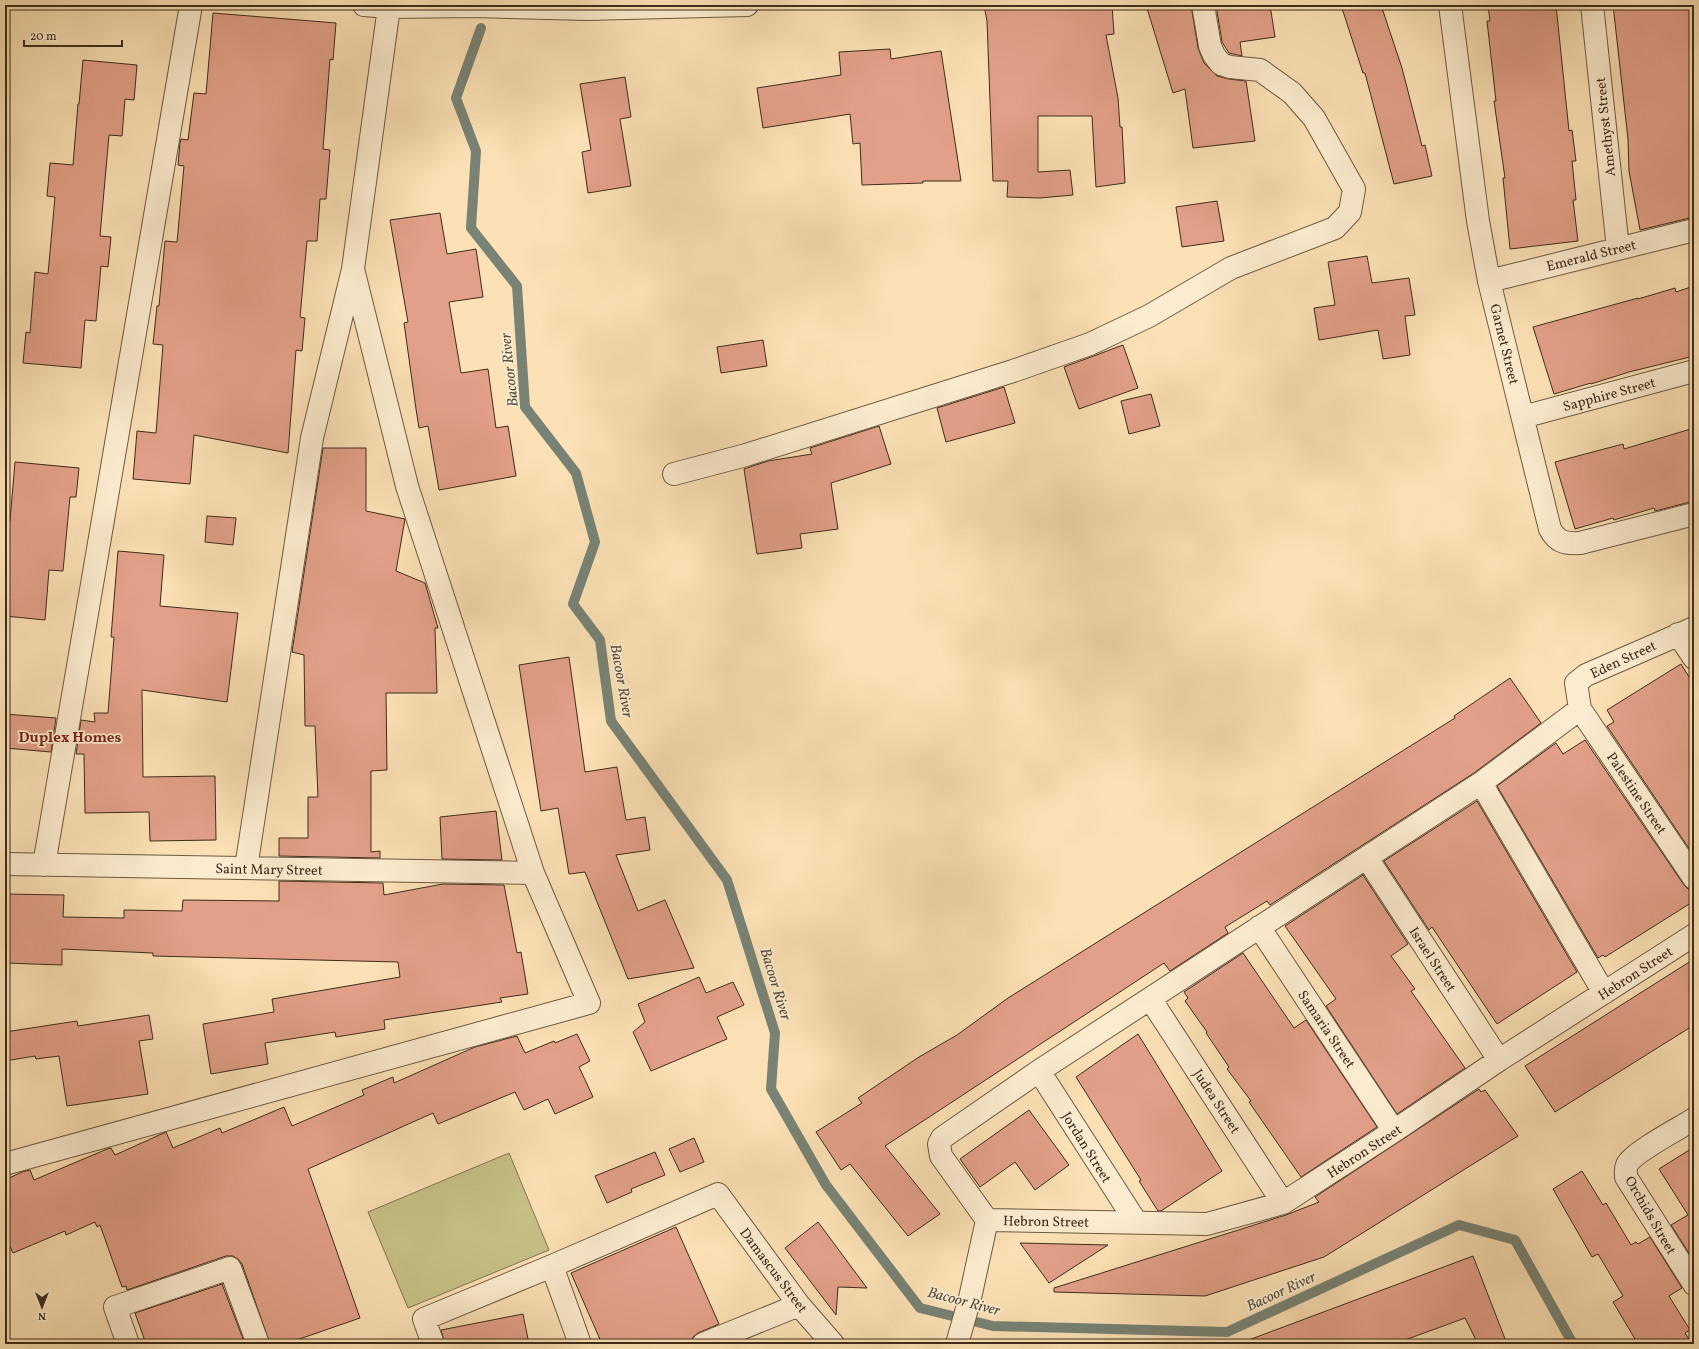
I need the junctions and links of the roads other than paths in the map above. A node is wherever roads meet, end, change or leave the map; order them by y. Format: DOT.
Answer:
graph roads {
  1 [pos="191,5"];
  2 [pos="364,5"];
  3 [pos="747,5"];
  4 [pos="1203,5"];
  5 [pos="1450,5"];
  6 [pos="1592,5"];
  7 [pos="389,7"];
  8 [pos="1694,230"];
  9 [pos="1618,248"];
  10 [pos="353,269"];
  11 [pos="1489,281"];
  12 [pos="1694,370"];
  13 [pos="1523,417"];
  14 [pos="674,474"];
  15 [pos="1694,514"];
  16 [pos="1686,631"];
  17 [pos="1694,658"];
  18 [pos="1580,709"];
  19 [pos="1481,783"];
  20 [pos="1367,858"];
  21 [pos="5,864"];
  22 [pos="44,865"];
  23 [pos="246,868"];
  24 [pos="533,873"];
  25 [pos="1694,878"];
  26 [pos="1259,927"];
  27 [pos="1694,935"];
  28 [pos="1604,993"];
  29 [pos="1150,1000"];
  30 [pos="1499,1060"];
  31 [pos="1039,1071"];
  32 [pos="1694,1119"];
  33 [pos="1394,1131"];
  34 [pos="5,1164"];
  35 [pos="1283,1203"];
  36 [pos="987,1220"];
  37 [pos="1136,1222"];
  38 [pos="552,1266"];
  39 [pos="1691,1273"];
  40 [pos="799,1305"];
  41 [pos="128,1344"];
  42 [pos="258,1344"];
  43 [pos="433,1344"];
  44 [pos="580,1344"];
  45 [pos="703,1344"];
  46 [pos="833,1344"];
  47 [pos="957,1344"];
  1 -- 22 [label="street"];
  2 -- 7 [label="street"];
  3 -- 7 [label="street"];
  4 -- 14 [label="street"];
  5 -- 11 [label="street, Garnet Street"];
  6 -- 9 [label="street, Amethyst Street"];
  7 -- 10 [label="street"];
  8 -- 9 [label="street, Emerald Street"];
  9 -- 11 [label="street, Emerald Street"];
  10 -- 23 [label="street"];
  10 -- 24 [label="street"];
  11 -- 13 [label="street, Garnet Street"];
  12 -- 13 [label="street, Sapphire Street"];
  13 -- 15 [label="street, Garnet Street"];
  16 -- 17 [label="street"];
  16 -- 18 [label="street, Eden Street"];
  18 -- 19 [label="street"];
  18 -- 25 [label="street, Palestine Street"];
  19 -- 20 [label="street"];
  19 -- 28 [label="street"];
  20 -- 26 [label="street"];
  20 -- 30 [label="street, Israel Street"];
  21 -- 22 [label="street, Saint Mary Street"];
  22 -- 23 [label="street, Saint Mary Street"];
  23 -- 24 [label="street, Saint Mary Street"];
  24 -- 34 [label="street"];
  26 -- 29 [label="street"];
  26 -- 33 [label="street, Samaria Street"];
  27 -- 28 [label="street, Hebron Street"];
  28 -- 30 [label="street, Hebron Street"];
  29 -- 31 [label="street"];
  29 -- 35 [label="street, Judea Street"];
  30 -- 33 [label="street, Hebron Street"];
  31 -- 36 [label="street"];
  31 -- 37 [label="street, Jordan Street"];
  32 -- 39 [label="street, Orchids Street"];
  33 -- 35 [label="street, Hebron Street"];
  35 -- 37 [label="street, Hebron Street"];
  36 -- 37 [label="street, Hebron Street"];
  36 -- 47 [label="street"];
  38 -- 40 [label="street, Damascus Street"];
  38 -- 43 [label="street"];
  38 -- 44 [label="street"];
  40 -- 45 [label="street"];
  40 -- 46 [label="street, Damascus Street"];
  41 -- 42 [label="street"];
}
